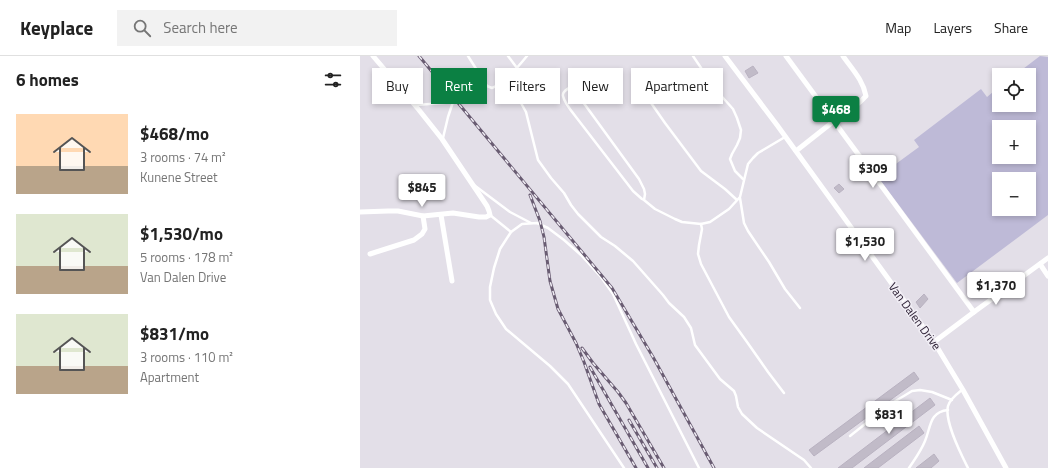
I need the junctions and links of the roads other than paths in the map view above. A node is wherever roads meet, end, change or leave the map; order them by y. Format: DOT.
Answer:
graph roads {
  1 [pos="373,56"];
  2 [pos="468,56"];
  3 [pos="508,56"];
  4 [pos="527,56"];
  5 [pos="693,56"];
  6 [pos="724,56"];
  7 [pos="786,56"];
  8 [pos="843,56"];
  9 [pos="476,68"];
  10 [pos="517,68"];
  11 [pos="487,86"];
  12 [pos="495,87"];
  13 [pos="434,104"];
  14 [pos="452,104"];
  15 [pos="522,104"];
  16 [pos="652,104"];
  17 [pos="415,106"];
  18 [pos="834,121"];
  19 [pos="785,137"];
  20 [pos="442,139"];
  21 [pos="796,151"];
  22 [pos="744,180"];
  23 [pos="471,182"];
  24 [pos="740,197"];
  25 [pos="644,200"];
  26 [pos="737,200"];
  27 [pos="360,212"];
  28 [pos="441,215"];
  29 [pos="490,215"];
  30 [pos="423,216"];
  31 [pos="532,223"];
  32 [pos="701,224"];
  33 [pos="511,232"];
  34 [pos="370,254"];
  35 [pos="1048,258"];
  36 [pos="1040,264"];
  37 [pos="1048,276"];
  38 [pos="452,281"];
  39 [pos="800,308"];
  40 [pos="974,312"];
  41 [pos="934,342"];
  42 [pos="963,390"];
  43 [pos="784,393"];
  44 [pos="952,400"];
  45 [pos="948,410"];
  46 [pos="850,436"];
  47 [pos="624,468"];
  48 [pos="699,468"];
  49 [pos="811,468"];
  50 [pos="908,468"];
  51 [pos="968,468"];
  52 [pos="1006,468"];
  1 -- 17 [label="street"];
  2 -- 9 [label="lane"];
  3 -- 10 [label="lane"];
  4 -- 10 [label="lane"];
  5 -- 22 [label="lane"];
  6 -- 19 [label="street, Van Dalen Drive"];
  7 -- 18 [label="street"];
  8 -- 18 [label="street"];
  11 -- 12 [label="lane"];
  13 -- 17 [label="lane"];
  14 -- 20 [label="lane"];
  15 -- 49 [label="lane"];
  16 -- 26 [label="lane"];
  17 -- 20 [label="street"];
  18 -- 21 [label="street"];
  18 -- 40 [label="street"];
  19 -- 21 [label="street, Van Dalen Drive"];
  19 -- 22 [label="lane"];
  20 -- 23 [label="street"];
  21 -- 41 [label="street, Van Dalen Drive"];
  22 -- 24 [label="lane"];
  23 -- 29 [label="street"];
  23 -- 31 [label="lane"];
  24 -- 26 [label="lane"];
  24 -- 39 [label="lane"];
  25 -- 25 [label="lane"];
  25 -- 32 [label="lane"];
  26 -- 32 [label="lane"];
  27 -- 30 [label="street"];
  28 -- 29 [label="street"];
  28 -- 30 [label="street"];
  28 -- 38 [label="street"];
  29 -- 33 [label="lane"];
  30 -- 34 [label="street"];
  31 -- 33 [label="lane"];
  31 -- 48 [label="lane"];
  32 -- 43 [label="lane"];
  33 -- 47 [label="lane"];
  35 -- 36 [label="street"];
  36 -- 37 [label="street"];
  36 -- 40 [label="street"];
  40 -- 41 [label="street"];
  41 -- 42 [label="street, Van Dalen Drive"];
  42 -- 44 [label="lane"];
  42 -- 52 [label="street, Van Dalen Drive"];
  44 -- 45 [label="lane"];
  44 -- 46 [label="lane"];
  45 -- 50 [label="lane"];
  45 -- 51 [label="lane"];
}
